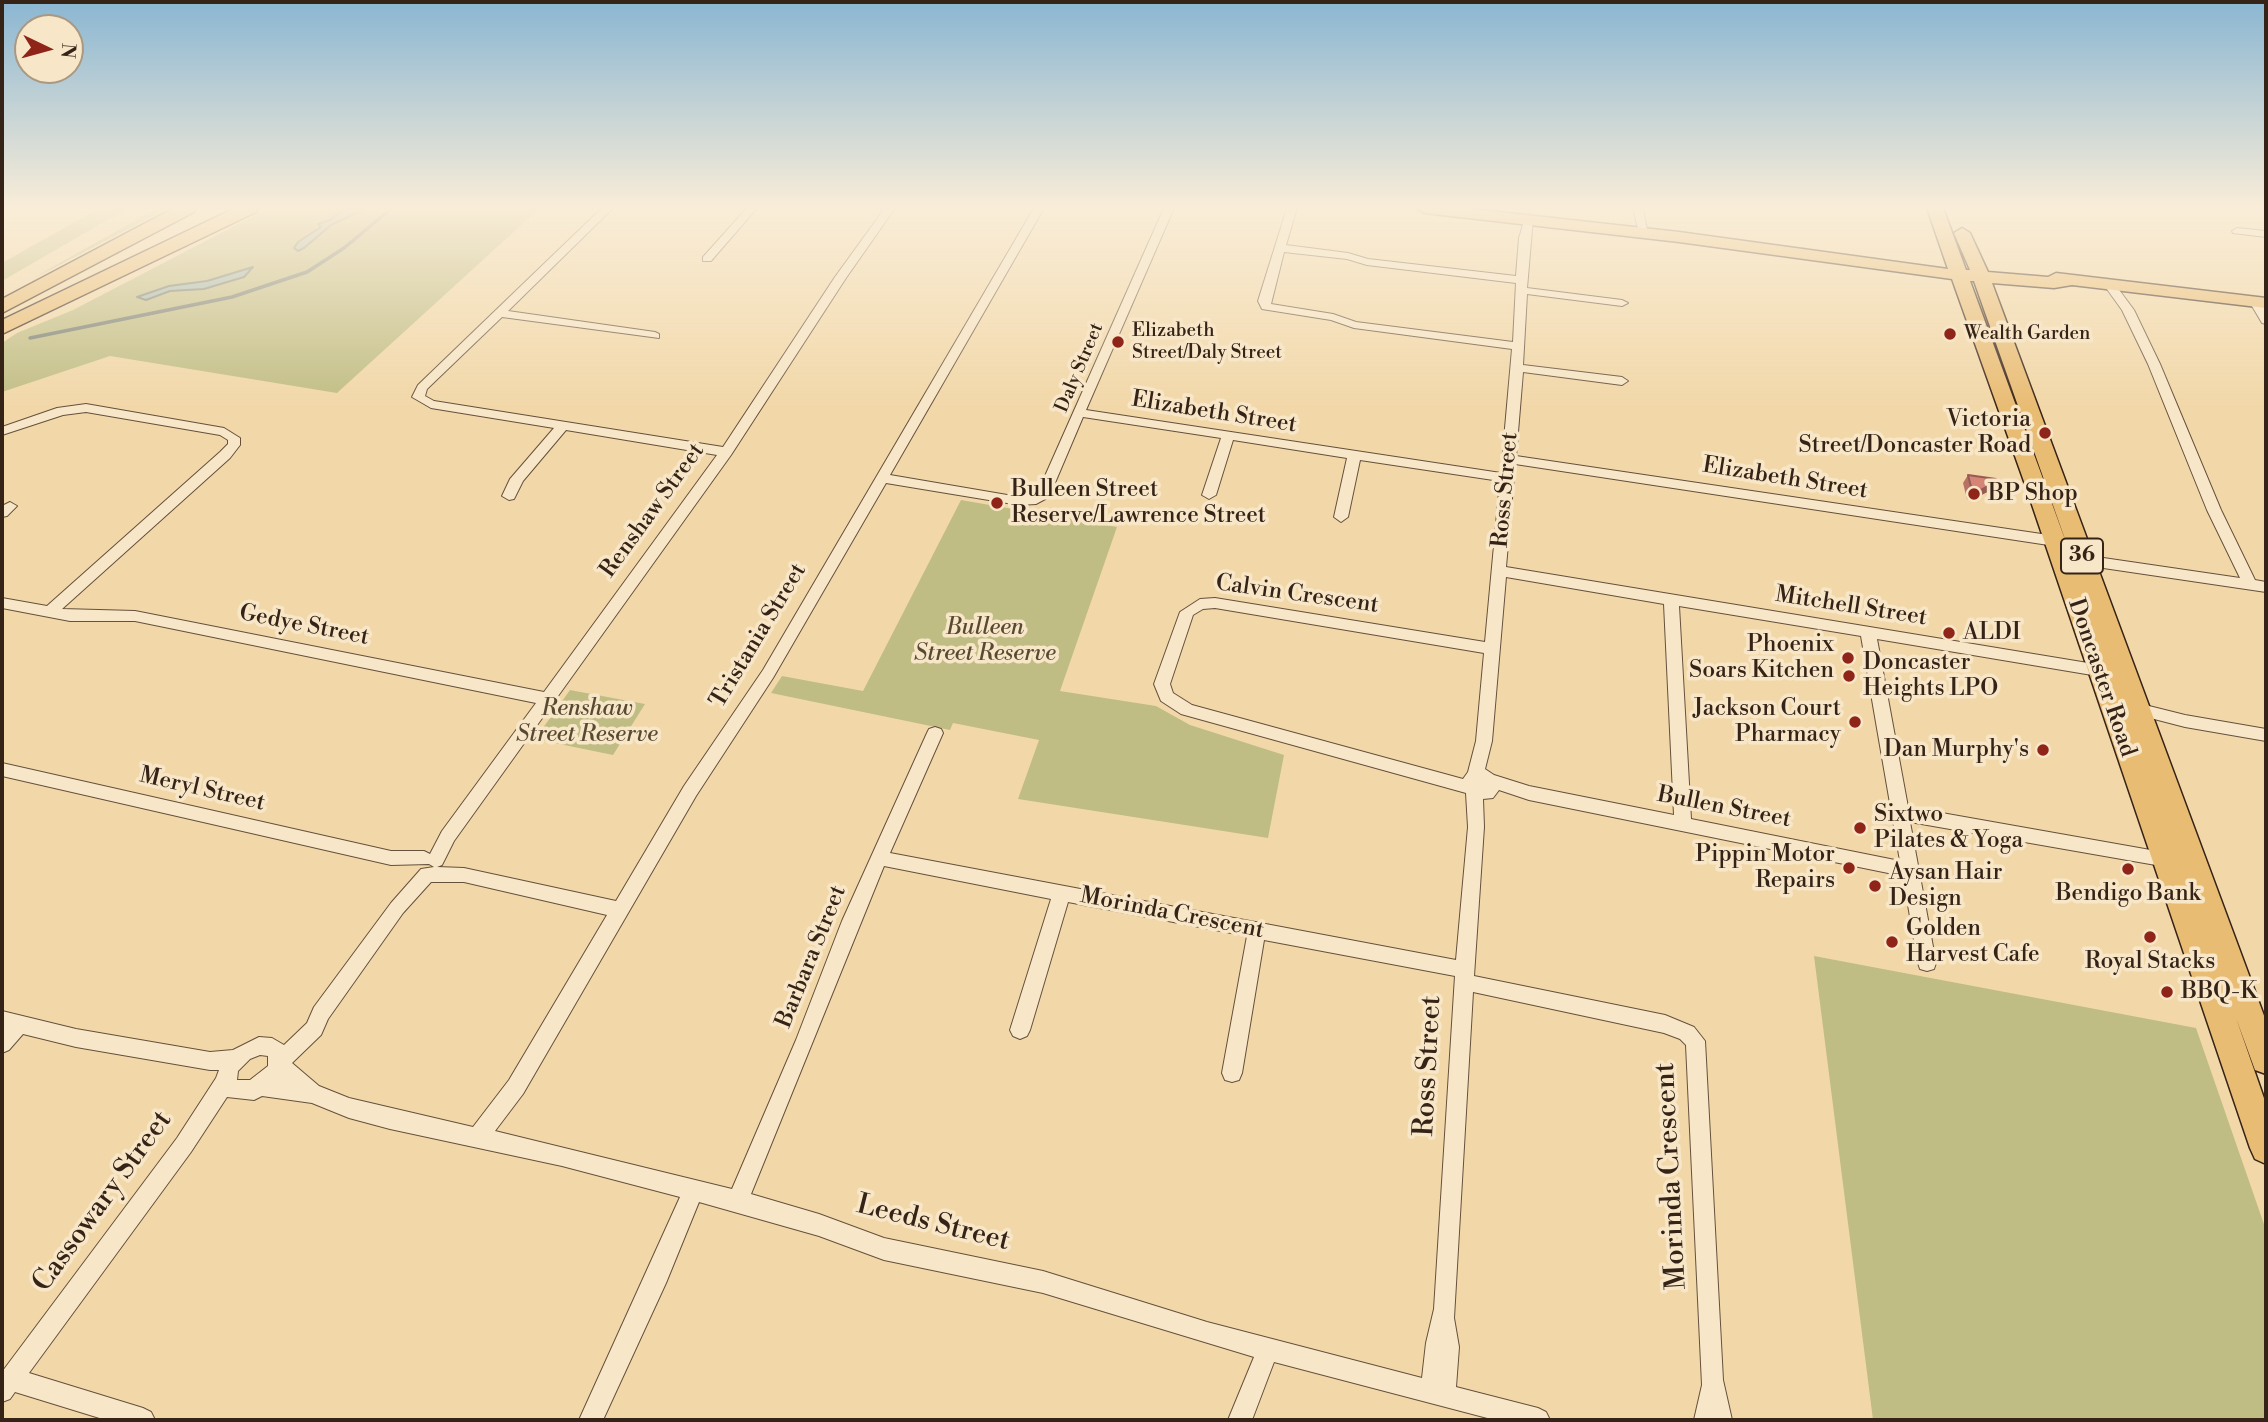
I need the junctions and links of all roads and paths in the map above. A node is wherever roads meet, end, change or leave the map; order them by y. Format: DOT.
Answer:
graph roads {
  1 [pos="33,274"];
  2 [pos="63,274"];
  3 [pos="98,274"];
  4 [pos="112,274"];
  5 [pos="539,274"];
  6 [pos="842,274"];
  7 [pos="1000,274"];
  8 [pos="1140,274"];
  9 [pos="1271,274"];
  10 [pos="1452,274"];
  11 [pos="1521,274"];
  12 [pos="1933,274"];
  13 [pos="1955,274"];
  14 [pos="1961,274"];
  15 [pos="1973,276"];
  16 [pos="2062,282"];
  17 [pos="1520,285"];
  18 [pos="2115,285"];
  19 [pos="2,292"];
  20 [pos="2260,302"];
  21 [pos="1622,303"];
  22 [pos="2,307"];
  23 [pos="499,313"];
  24 [pos="1973,313"];
  25 [pos="2266,321"];
  26 [pos="2,328"];
  27 [pos="2000,329"];
  28 [pos="655,335"];
  29 [pos="1518,346"];
  30 [pos="1517,368"];
  31 [pos="1992,368"];
  32 [pos="1622,381"];
  33 [pos="2029,412"];
  34 [pos="1080,413"];
  35 [pos="563,426"];
  36 [pos="2,431"];
  37 [pos="1228,436"];
  38 [pos="726,452"];
  39 [pos="1354,455"];
  40 [pos="1509,459"];
  41 [pos="2031,473"];
  42 [pos="882,478"];
  43 [pos="1507,478"];
  44 [pos="1209,495"];
  45 [pos="509,496"];
  46 [pos="1341,517"];
  47 [pos="2055,541"];
  48 [pos="2086,568"];
  49 [pos="1498,571"];
  50 [pos="2250,584"];
  51 [pos="2266,587"];
  52 [pos="1671,602"];
  53 [pos="2,603"];
  54 [pos="49,613"];
  55 [pos="1868,633"];
  56 [pos="1492,649"];
  57 [pos="2101,677"];
  58 [pos="1167,696"];
  59 [pos="548,699"];
  60 [pos="2138,712"];
  61 [pos="935,733"];
  62 [pos="2266,735"];
  63 [pos="2,769"];
  64 [pos="1481,784"];
  65 [pos="1900,813"];
  66 [pos="1683,822"];
  67 [pos="879,858"];
  68 [pos="2164,860"];
  69 [pos="2193,864"];
  70 [pos="426,866"];
  71 [pos="1910,870"];
  72 [pos="1062,893"];
  73 [pos="620,910"];
  74 [pos="1257,930"];
  75 [pos="1927,963"];
  76 [pos="1464,976"];
  77 [pos="10,1022"];
  78 [pos="1020,1030"];
  79 [pos="2,1044"];
  80 [pos="186,1057"];
  81 [pos="277,1058"];
  82 [pos="236,1059"];
  83 [pos="2266,1060"];
  84 [pos="1232,1073"];
  85 [pos="231,1083"];
  86 [pos="262,1086"];
  87 [pos="312,1093"];
  88 [pos="486,1138"];
  89 [pos="2266,1148"];
  90 [pos="694,1189"];
  91 [pos="738,1201"];
  92 [pos="1268,1349"];
  93 [pos="1712,1380"];
  94 [pos="6,1385"];
  95 [pos="1438,1394"];
  96 [pos="143,1420"];
  97 [pos="591,1420"];
  98 [pos="1240,1420"];
  99 [pos="1538,1420"];
  100 [pos="1706,1420"];
  101 [pos="1720,1420"];
  1 -- 19 [label="highway"];
  2 -- 22 [label="highway"];
  3 -- 26 [label="highway"];
  4 -- 26 [label="highway"];
  5 -- 23 [label="street"];
  6 -- 38 [label="street, Renshaw Street"];
  7 -- 42 [label="street, Tristania Street"];
  8 -- 34 [label="street, Daly Street"];
  9 -- 29 [label="street"];
  10 -- 17 [label="street"];
  11 -- 17 [label="street, Ross Street"];
  12 -- 24 [label="main road"];
  13 -- 15 [label="main road"];
  14 -- 15 [label="main road"];
  15 -- 16 [label="main road"];
  15 -- 16 [label="main road"];
  15 -- 24 [label="main road, Doncaster Road / 36"];
  15 -- 27 [label="main road, Doncaster Road / 36"];
  16 -- 18 [label="main road"];
  17 -- 21 [label="street"];
  17 -- 29 [label="street, Ross Street"];
  18 -- 20 [label="main road"];
  18 -- 50 [label="street"];
  20 -- 25 [label="street"];
  23 -- 28 [label="street"];
  23 -- 35 [label="street"];
  24 -- 31 [label="main road, Doncaster Road / 36"];
  27 -- 31 [label="main road"];
  27 -- 33 [label="main road, Doncaster Road / 36"];
  29 -- 30 [label="street, Ross Street"];
  30 -- 32 [label="street"];
  30 -- 40 [label="street, Ross Street"];
  31 -- 41 [label="main road, Doncaster Road / 36"];
  33 -- 41 [label="main road"];
  33 -- 48 [label="main road, Doncaster Road / 36"];
  34 -- 37 [label="street, Elizabeth Street"];
  34 -- 42 [label="street, Daly Street"];
  35 -- 38 [label="street"];
  35 -- 45 [label="street"];
  36 -- 54 [label="street"];
  37 -- 39 [label="street, Elizabeth Street"];
  37 -- 44 [label="street"];
  38 -- 59 [label="street, Renshaw Street"];
  39 -- 43 [label="street, Elizabeth Street"];
  39 -- 46 [label="street"];
  40 -- 43 [label="street, Ross Street"];
  40 -- 47 [label="street, Elizabeth Street"];
  41 -- 47 [label="main road, Doncaster Road / 36"];
  42 -- 73 [label="street, Tristania Street"];
  43 -- 49 [label="street, Ross Street"];
  47 -- 57 [label="main road, Doncaster Road / 36"];
  48 -- 50 [label="street"];
  48 -- 57 [label="street"];
  48 -- 60 [label="main road, Doncaster Road / 36"];
  49 -- 52 [label="street, Mitchell Street"];
  49 -- 56 [label="street, Ross Street"];
  50 -- 51 [label="street"];
  52 -- 55 [label="street, Mitchell Street"];
  52 -- 66 [label="street"];
  53 -- 54 [label="street, Gedye Street"];
  54 -- 59 [label="street, Gedye Street"];
  55 -- 57 [label="street, Mitchell Street"];
  55 -- 65 [label="street"];
  56 -- 58 [label="street, Calvin Crescent"];
  56 -- 64 [label="street, Ross Street"];
  57 -- 60 [label="street"];
  57 -- 68 [label="main road, Doncaster Road / 36"];
  58 -- 64 [label="street, Bullen Street"];
  59 -- 70 [label="street, Renshaw Street"];
  60 -- 62 [label="street"];
  60 -- 69 [label="main road, Doncaster Road / 36"];
  61 -- 67 [label="street, Barbara Street"];
  63 -- 70 [label="street, Meryl Street"];
  64 -- 66 [label="street, Bullen Street"];
  64 -- 76 [label="street, Ross Street"];
  65 -- 68 [label="street"];
  65 -- 71 [label="street"];
  66 -- 71 [label="street, Bullen Street"];
  67 -- 72 [label="street, Morinda Crescent"];
  67 -- 91 [label="street, Barbara Street"];
  68 -- 69 [label="street"];
  68 -- 89 [label="main road, Doncaster Road / 36"];
  69 -- 83 [label="main road, Doncaster Road / 36"];
  70 -- 73 [label="street"];
  70 -- 81 [label="street, Renshaw Street"];
  71 -- 75 [label="street"];
  72 -- 74 [label="street, Morinda Crescent"];
  72 -- 78 [label="street"];
  73 -- 88 [label="street, Tristania Street"];
  74 -- 76 [label="street, Morinda Crescent"];
  74 -- 84 [label="street"];
  76 -- 93 [label="street, Morinda Crescent"];
  76 -- 95 [label="street, Ross Street"];
  77 -- 79 [label="street"];
  77 -- 80 [label="street"];
  80 -- 82 [label="street"];
  80 -- 85 [label="street"];
  81 -- 82 [label="street"];
  81 -- 86 [label="street, Renshaw Street"];
  81 -- 87 [label="street, Leeds Street"];
  82 -- 85 [label="street"];
  85 -- 86 [label="street"];
  85 -- 94 [label="street, Cassowary Street"];
  86 -- 87 [label="street, Leeds Street"];
  87 -- 88 [label="street, Leeds Street"];
  88 -- 90 [label="street, Leeds Street"];
  90 -- 91 [label="street, Leeds Street"];
  90 -- 97 [label="street"];
  91 -- 92 [label="street, Leeds Street"];
  92 -- 95 [label="street, Leeds Street"];
  92 -- 98 [label="street"];
  93 -- 100 [label="street, Morinda Crescent"];
  93 -- 101 [label="street, Morinda Crescent"];
  94 -- 96 [label="street"];
  95 -- 99 [label="street, Leeds Street"];
}
